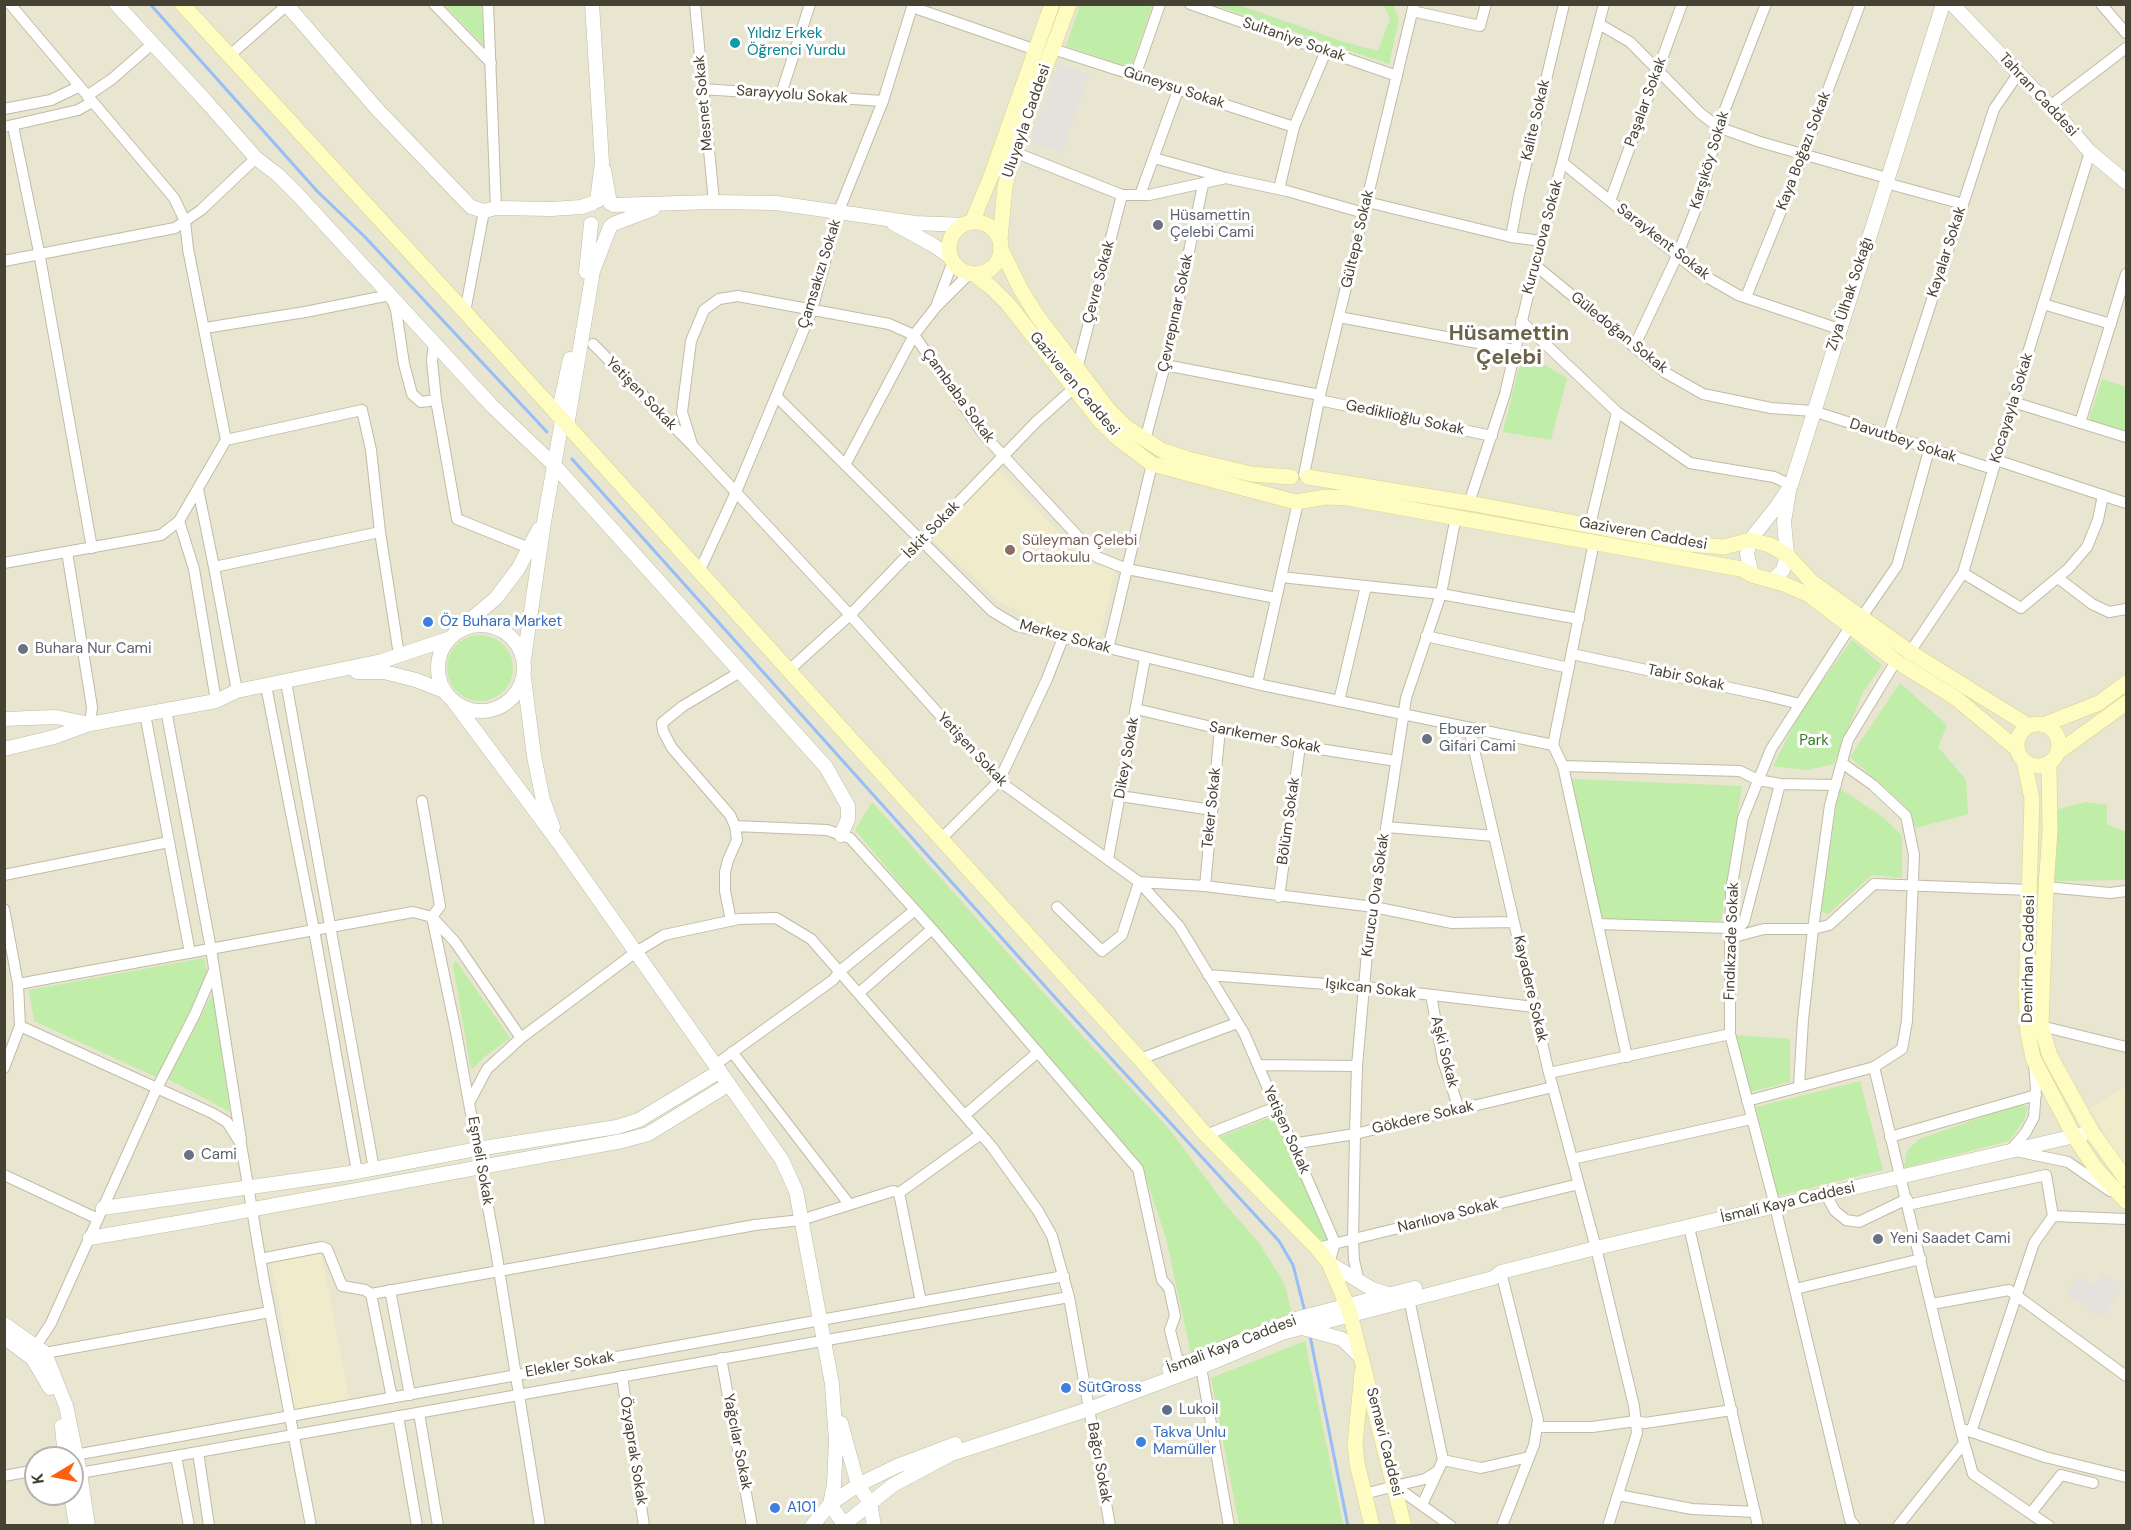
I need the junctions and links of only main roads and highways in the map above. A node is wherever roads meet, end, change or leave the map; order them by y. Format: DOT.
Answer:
graph roads {
  1 [pos="183,4"];
  2 [pos="194,4"];
  3 [pos="1052,4"];
  4 [pos="1068,4"];
  5 [pos="231,55"];
  6 [pos="968,224"];
  7 [pos="1000,244"];
  8 [pos="972,274"];
  9 [pos="1301,476"];
  10 [pos="1299,501"];
  11 [pos="1855,622"];
  12 [pos="2127,683"];
  13 [pos="2127,703"];
  14 [pos="2036,726"];
  15 [pos="2020,755"];
  16 [pos="2053,758"];
  17 [pos="2127,1179"];
  18 [pos="2125,1200"];
  19 [pos="1362,1358"];
  20 [pos="1372,1526"];
  21 [pos="1404,1526"];
  1 -- 5 [label="main road"];
  2 -- 5 [label="main road"];
  3 -- 6 [label="main road, Uluyayla Caddesi"];
  4 -- 7 [label="main road, Uluyayla Caddesi"];
  5 -- 19 [label="main road, Semavi Caddesi"];
  6 -- 7 [label="main road"];
  6 -- 8 [label="main road"];
  7 -- 8 [label="main road"];
  7 -- 9 [label="main road, Gaziveren Caddesi"];
  8 -- 10 [label="main road, Gaziveren Caddesi"];
  9 -- 10 [label="main road"];
  9 -- 10 [label="main road"];
  9 -- 11 [label="main road, Gaziveren Caddesi"];
  10 -- 11 [label="main road, Gaziveren Caddesi"];
  11 -- 14 [label="main road, Gaziveren Caddesi"];
  11 -- 15 [label="main road, Gaziveren Caddesi"];
  12 -- 14 [label="main road"];
  13 -- 16 [label="main road"];
  14 -- 15 [label="main road"];
  14 -- 16 [label="main road"];
  15 -- 16 [label="main road"];
  15 -- 18 [label="main road, Demirhan Caddesi"];
  16 -- 17 [label="main road, Demirhan Caddesi"];
  19 -- 20 [label="main road, Semavi Caddesi"];
  19 -- 21 [label="main road, Semavi Caddesi"];
}
